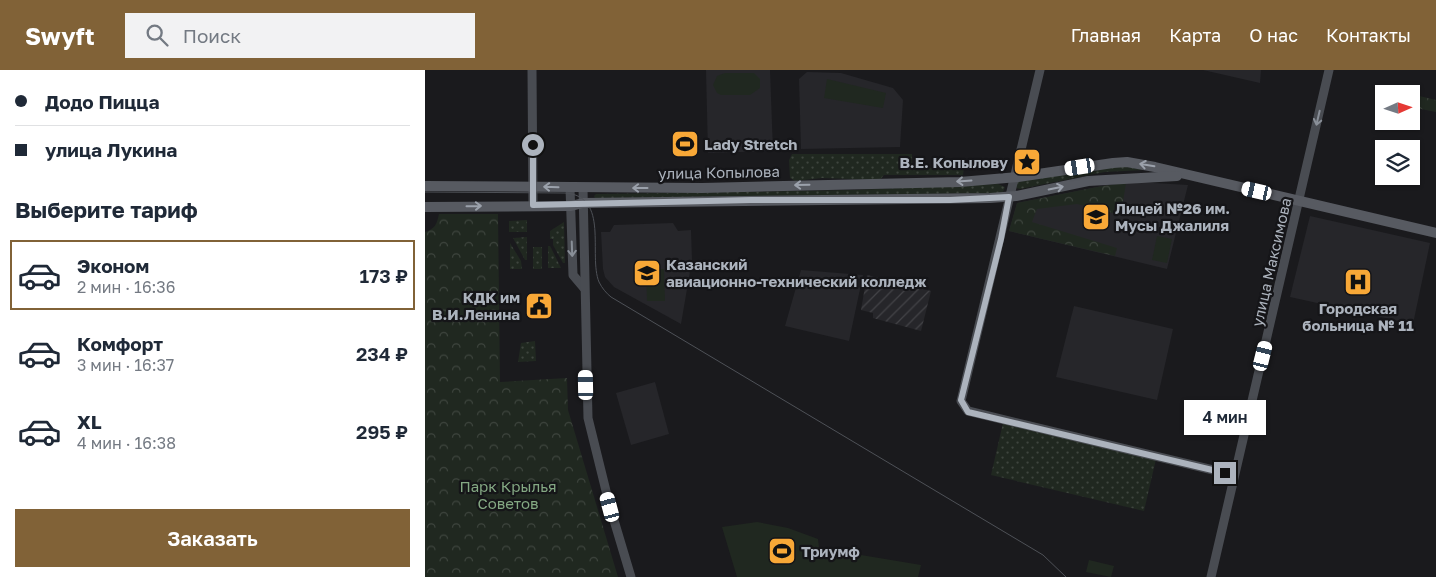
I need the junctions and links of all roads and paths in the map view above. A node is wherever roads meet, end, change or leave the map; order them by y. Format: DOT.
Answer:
graph roads {
  1 [pos="532,70"];
  2 [pos="1040,70"];
  3 [pos="1329,70"];
  4 [pos="1013,178"];
  5 [pos="1194,178"];
  6 [pos="425,186"];
  7 [pos="533,186"];
  8 [pos="570,188"];
  9 [pos="583,188"];
  10 [pos="1009,197"];
  11 [pos="1299,202"];
  12 [pos="583,204"];
  13 [pos="533,205"];
  14 [pos="571,206"];
  15 [pos="425,207"];
  16 [pos="1436,233"];
  17 [pos="583,288"];
  18 [pos="1234,475"];
  19 [pos="631,577"];
  20 [pos="1211,577"];
  1 -- 7 [label="street"];
  2 -- 4 [label="street"];
  3 -- 11 [label="street, улица Максимова, one-way"];
  5 -- 4 [label="main road, улица Копылова, one-way"];
  4 -- 9 [label="main road, улица Копылова, one-way"];
  4 -- 10 [label="street"];
  10 -- 5 [label="main road, улица Копылова, one-way"];
  5 -- 11 [label="main road"];
  6 -- 7 [label="main road, улица Копылова"];
  8 -- 7 [label="main road, улица Копылова, one-way"];
  7 -- 13 [label="street"];
  8 -- 9 [label="main road, улица Копылова"];
  8 -- 14 [label="street"];
  9 -- 12 [label="street"];
  10 -- 12 [label="main road, улица Копылова"];
  10 -- 18 [label="street"];
  11 -- 16 [label="main road"];
  11 -- 18 [label="street, улица Максимова"];
  12 -- 14 [label="main road, улица Копылова"];
  12 -- 17 [label="street"];
  13 -- 14 [label="main road, улица Копылова"];
  15 -- 13 [label="main road, улица Копылова, one-way"];
  14 -- 17 [label="street, one-way"];
  17 -- 19 [label="street"];
  18 -- 20 [label="street, улица Максимова"];
}
